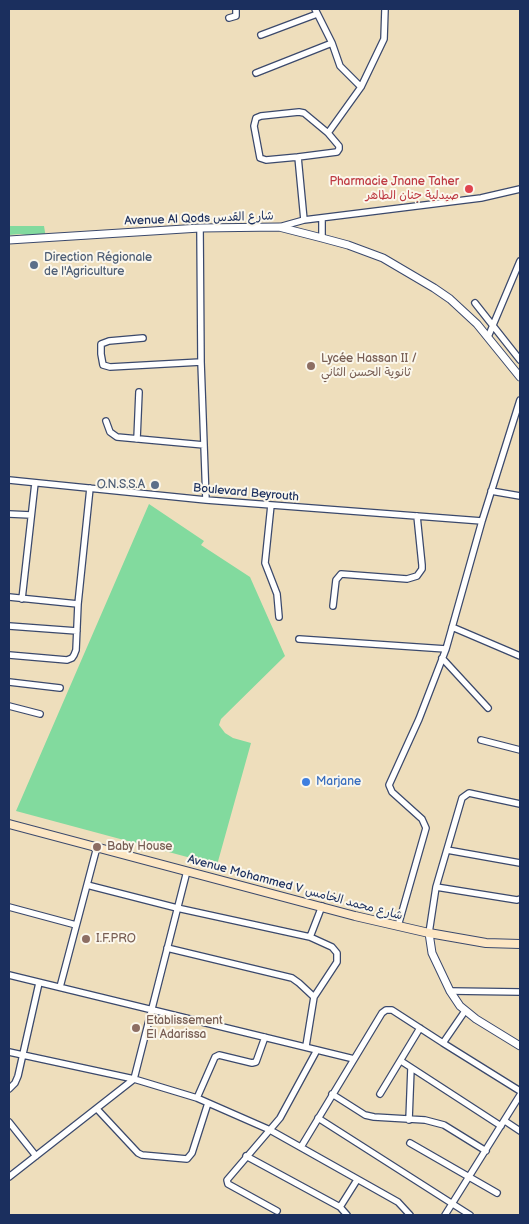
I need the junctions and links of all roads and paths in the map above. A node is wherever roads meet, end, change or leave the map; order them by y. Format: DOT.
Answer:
graph roads {
  1 [pos="236,9"];
  2 [pos="385,9"];
  3 [pos="316,11"];
  4 [pos="229,18"];
  5 [pos="260,35"];
  6 [pos="332,43"];
  7 [pos="256,73"];
  8 [pos="361,87"];
  9 [pos="328,133"];
  10 [pos="298,157"];
  11 [pos="520,189"];
  12 [pos="322,218"];
  13 [pos="304,220"];
  14 [pos="279,227"];
  15 [pos="200,228"];
  16 [pos="322,238"];
  17 [pos="9,240"];
  18 [pos="520,261"];
  19 [pos="475,303"];
  20 [pos="494,326"];
  21 [pos="488,337"];
  22 [pos="143,338"];
  23 [pos="520,360"];
  24 [pos="201,362"];
  25 [pos="520,377"];
  26 [pos="138,392"];
  27 [pos="520,400"];
  28 [pos="106,421"];
  29 [pos="137,439"];
  30 [pos="204,445"];
  31 [pos="9,480"];
  32 [pos="35,483"];
  33 [pos="90,488"];
  34 [pos="491,491"];
  35 [pos="520,496"];
  36 [pos="206,500"];
  37 [pos="271,505"];
  38 [pos="9,514"];
  39 [pos="31,515"];
  40 [pos="417,516"];
  41 [pos="482,521"];
  42 [pos="9,597"];
  43 [pos="22,599"];
  44 [pos="78,604"];
  45 [pos="333,606"];
  46 [pos="278,617"];
  47 [pos="9,626"];
  48 [pos="452,627"];
  49 [pos="77,631"];
  50 [pos="299,639"];
  51 [pos="446,648"];
  52 [pos="9,655"];
  53 [pos="520,656"];
  54 [pos="442,658"];
  55 [pos="9,682"];
  56 [pos="60,688"];
  57 [pos="9,706"];
  58 [pos="488,708"];
  59 [pos="40,714"];
  60 [pos="481,740"];
  61 [pos="520,750"];
  62 [pos="520,804"];
  63 [pos="9,824"];
  64 [pos="97,847"];
  65 [pos="447,850"];
  66 [pos="520,863"];
  67 [pos="187,871"];
  68 [pos="87,885"];
  69 [pos="436,887"];
  70 [pos="520,899"];
  71 [pos="322,906"];
  72 [pos="9,907"];
  73 [pos="178,908"];
  74 [pos="76,925"];
  75 [pos="398,926"];
  76 [pos="429,933"];
  77 [pos="310,937"];
  78 [pos="520,944"];
  79 [pos="167,948"];
  80 [pos="9,975"];
  81 [pos="39,983"];
  82 [pos="60,987"];
  83 [pos="450,991"];
  84 [pos="520,992"];
  85 [pos="314,997"];
  86 [pos="151,1009"];
  87 [pos="465,1011"];
  88 [pos="420,1028"];
  89 [pos="265,1037"];
  90 [pos="443,1043"];
  91 [pos="306,1046"];
  92 [pos="520,1046"];
  93 [pos="317,1050"];
  94 [pos="9,1052"];
  95 [pos="23,1054"];
  96 [pos="354,1059"];
  97 [pos="401,1061"];
  98 [pos="411,1068"];
  99 [pos="134,1079"];
  100 [pos="9,1090"];
  101 [pos="520,1091"];
  102 [pos="332,1094"];
  103 [pos="380,1094"];
  104 [pos="520,1095"];
  105 [pos="197,1098"];
  106 [pos="208,1103"];
  107 [pos="97,1109"];
  108 [pos="318,1118"];
  109 [pos="410,1120"];
  110 [pos="9,1122"];
  111 [pos="503,1124"];
  112 [pos="270,1130"];
  113 [pos="520,1131"];
  114 [pos="410,1143"];
  115 [pos="301,1147"];
  116 [pos="486,1151"];
  117 [pos="36,1156"];
  118 [pos="246,1156"];
  119 [pos="9,1177"];
  120 [pos="469,1177"];
  121 [pos="357,1180"];
  122 [pos="497,1193"];
  123 [pos="453,1203"];
  124 [pos="340,1207"];
  125 [pos="277,1211"];
  126 [pos="347,1215"];
  127 [pos="410,1215"];
  128 [pos="445,1215"];
  129 [pos="470,1215"];
  1 -- 4 [label="street"];
  2 -- 8 [label="street"];
  3 -- 5 [label="street"];
  3 -- 6 [label="street"];
  6 -- 7 [label="street"];
  6 -- 8 [label="street"];
  8 -- 9 [label="street"];
  9 -- 10 [label="street"];
  9 -- 10 [label="street"];
  10 -- 13 [label="street"];
  11 -- 12 [label="street"];
  12 -- 13 [label="street"];
  12 -- 16 [label="street"];
  13 -- 14 [label="street"];
  14 -- 15 [label="street, Avenue Al Qods شارع القدس"];
  14 -- 16 [label="street, Avenue Al Qods شارع القدس"];
  15 -- 17 [label="street, Avenue Al Qods شارع القدس"];
  15 -- 24 [label="street"];
  16 -- 21 [label="street, Avenue Al Qods شارع القدس"];
  18 -- 20 [label="street"];
  19 -- 20 [label="street"];
  20 -- 21 [label="street"];
  20 -- 23 [label="street"];
  21 -- 25 [label="street, Avenue Al Qods شارع القدس"];
  22 -- 24 [label="street"];
  24 -- 30 [label="street"];
  26 -- 29 [label="street"];
  27 -- 34 [label="street"];
  28 -- 29 [label="street"];
  29 -- 30 [label="street"];
  30 -- 36 [label="street"];
  31 -- 32 [label="street, Boulevard Beyrouth"];
  32 -- 33 [label="street, Boulevard Beyrouth"];
  32 -- 39 [label="street"];
  33 -- 36 [label="street, Boulevard Beyrouth"];
  33 -- 44 [label="street"];
  34 -- 35 [label="street"];
  34 -- 41 [label="street"];
  36 -- 37 [label="street, Boulevard Beyrouth"];
  37 -- 40 [label="street, Boulevard Beyrouth"];
  37 -- 46 [label="street"];
  38 -- 39 [label="street"];
  39 -- 43 [label="street"];
  40 -- 41 [label="street, Boulevard Beyrouth"];
  40 -- 45 [label="street"];
  41 -- 48 [label="street"];
  42 -- 43 [label="street"];
  43 -- 44 [label="street"];
  44 -- 49 [label="street"];
  47 -- 49 [label="street"];
  48 -- 51 [label="street"];
  48 -- 53 [label="street"];
  49 -- 52 [label="street"];
  50 -- 51 [label="street"];
  51 -- 54 [label="street"];
  54 -- 58 [label="street"];
  54 -- 75 [label="street"];
  55 -- 56 [label="street"];
  57 -- 59 [label="street"];
  60 -- 61 [label="street"];
  62 -- 65 [label="street"];
  63 -- 64 [label="main road, Avenue Mohammed V شارع محمد الخامس"];
  64 -- 67 [label="main road, Avenue Mohammed V شارع محمد الخامس"];
  64 -- 68 [label="street"];
  65 -- 66 [label="street"];
  65 -- 69 [label="street"];
  67 -- 71 [label="main road, Avenue Mohammed V شارع محمد الخامس"];
  67 -- 73 [label="street"];
  68 -- 73 [label="street"];
  68 -- 74 [label="street"];
  69 -- 70 [label="street"];
  69 -- 76 [label="street"];
  71 -- 75 [label="main road, Avenue Mohammed V شارع محمد الخامس"];
  71 -- 77 [label="street"];
  72 -- 74 [label="street"];
  73 -- 77 [label="street"];
  73 -- 79 [label="street"];
  74 -- 82 [label="street"];
  75 -- 76 [label="main road, Avenue Mohammed V شارع محمد الخامس"];
  76 -- 78 [label="main road, Avenue Mohammed V شارع محمد الخامس"];
  76 -- 83 [label="street"];
  77 -- 85 [label="street"];
  79 -- 85 [label="street"];
  79 -- 86 [label="street"];
  80 -- 81 [label="street"];
  81 -- 82 [label="street"];
  81 -- 95 [label="street"];
  82 -- 86 [label="street"];
  83 -- 84 [label="street"];
  83 -- 87 [label="street"];
  85 -- 91 [label="street"];
  86 -- 89 [label="street"];
  86 -- 99 [label="street"];
  87 -- 90 [label="street"];
  87 -- 92 [label="street"];
  88 -- 90 [label="street"];
  88 -- 96 [label="street"];
  88 -- 97 [label="street"];
  89 -- 91 [label="street"];
  89 -- 105 [label="street"];
  90 -- 101 [label="street"];
  91 -- 93 [label="street"];
  93 -- 96 [label="street"];
  93 -- 112 [label="street"];
  94 -- 95 [label="street"];
  95 -- 99 [label="street"];
  95 -- 100 [label="street"];
  96 -- 102 [label="street"];
  97 -- 98 [label="street"];
  97 -- 103 [label="street"];
  98 -- 109 [label="street"];
  98 -- 111 [label="street"];
  99 -- 105 [label="street"];
  99 -- 107 [label="street"];
  102 -- 108 [label="street"];
  102 -- 109 [label="street"];
  104 -- 111 [label="street"];
  105 -- 106 [label="street"];
  106 -- 107 [label="street"];
  106 -- 112 [label="street"];
  107 -- 117 [label="street"];
  108 -- 115 [label="street"];
  108 -- 123 [label="street"];
  109 -- 116 [label="street"];
  110 -- 117 [label="street"];
  111 -- 113 [label="street"];
  111 -- 116 [label="street"];
  112 -- 115 [label="street"];
  112 -- 118 [label="street"];
  114 -- 120 [label="street"];
  115 -- 121 [label="street"];
  116 -- 120 [label="street"];
  117 -- 119 [label="street"];
  118 -- 124 [label="street"];
  118 -- 125 [label="street"];
  120 -- 122 [label="street"];
  120 -- 123 [label="street"];
  121 -- 124 [label="street"];
  121 -- 127 [label="street"];
  123 -- 128 [label="street"];
  123 -- 129 [label="street"];
  124 -- 126 [label="street"];
}
